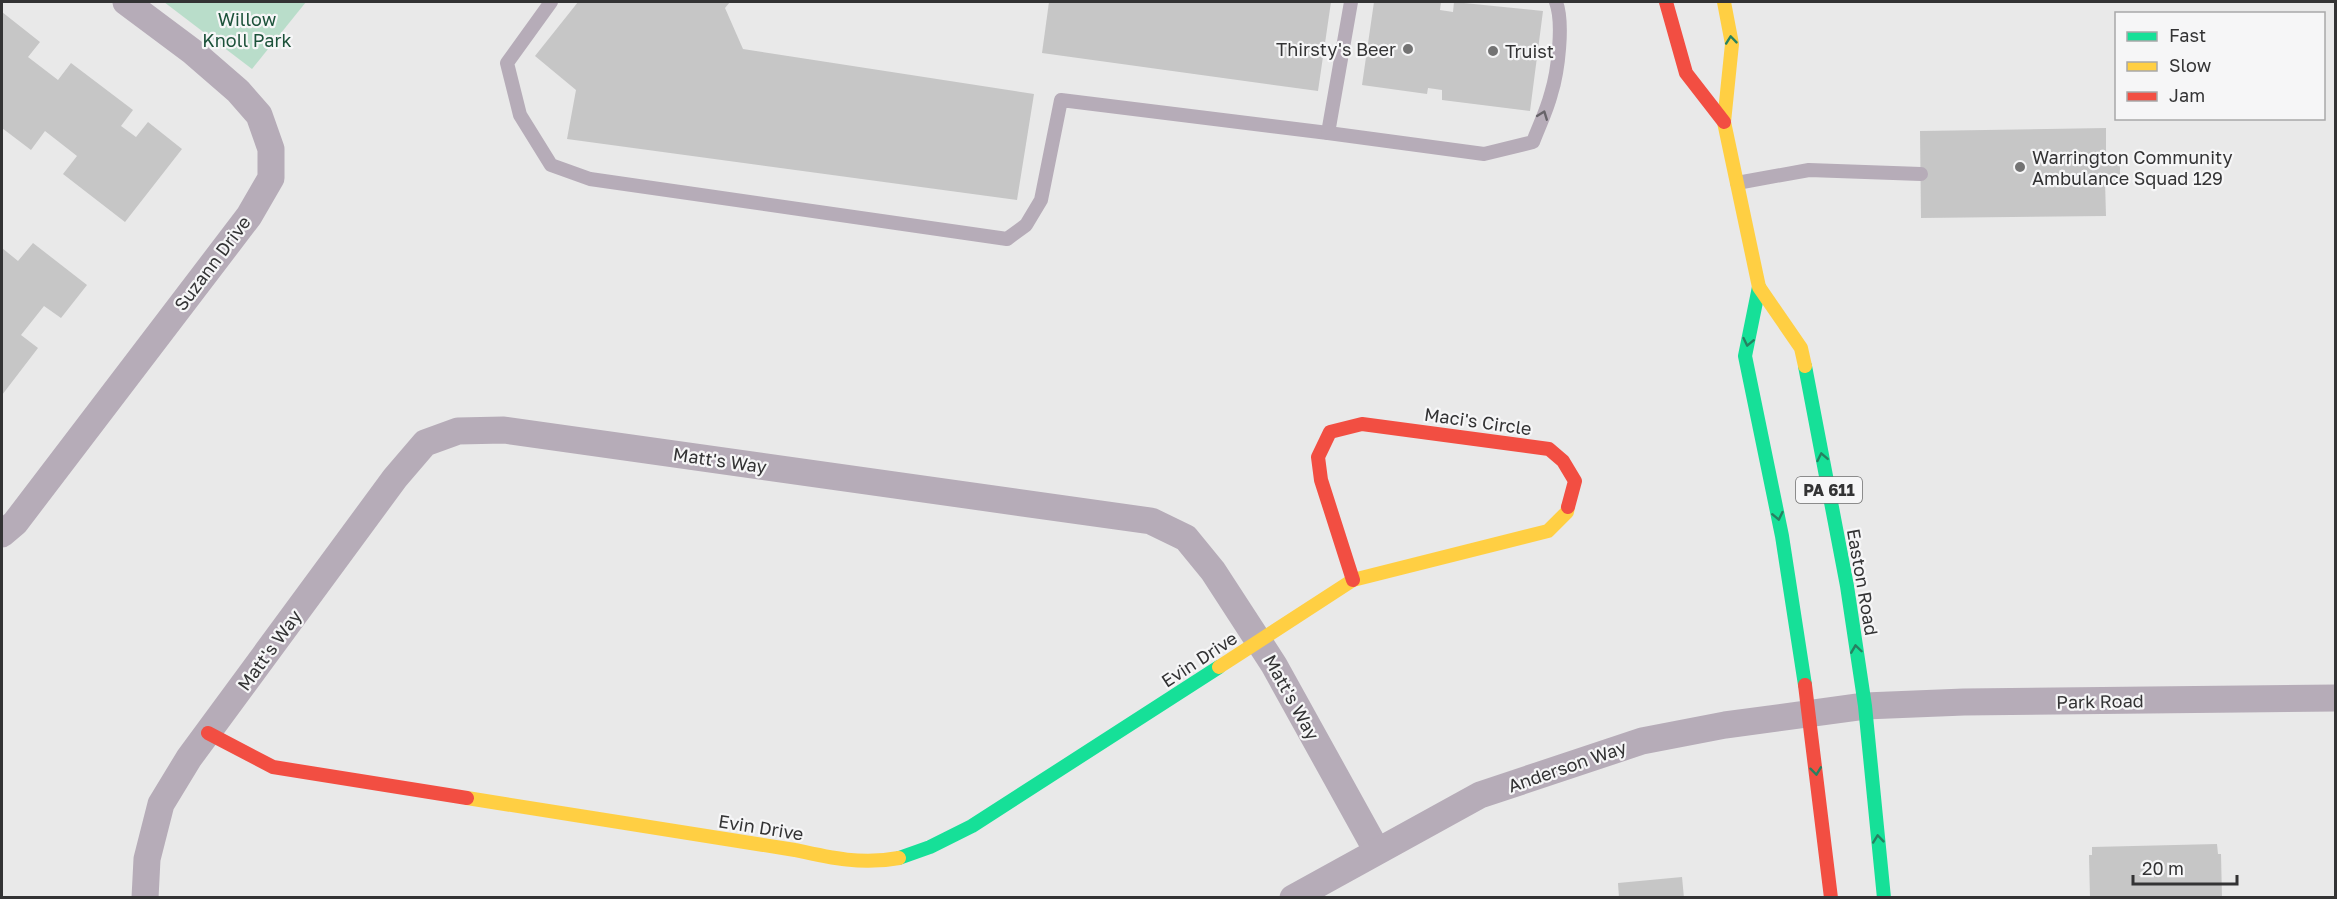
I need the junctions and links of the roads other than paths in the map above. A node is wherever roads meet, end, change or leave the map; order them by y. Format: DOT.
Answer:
graph roads {
  1 [pos="126,2"];
  2 [pos="551,2"];
  3 [pos="1351,2"];
  4 [pos="1556,2"];
  5 [pos="1666,2"];
  6 [pos="1724,2"];
  7 [pos="1724,122"];
  8 [pos="1328,133"];
  9 [pos="1921,174"];
  10 [pos="1737,183"];
  11 [pos="1759,287"];
  12 [pos="2,534"];
  13 [pos="1353,580"];
  14 [pos="1260,641"];
  15 [pos="2336,698"];
  16 [pos="1865,706"];
  17 [pos="1809,713"];
  18 [pos="208,733"];
  19 [pos="1377,851"];
  20 [pos="145,897"];
  21 [pos="1293,897"];
  22 [pos="1831,897"];
  23 [pos="1884,897"];
  1 -- 12 [label="street, Suzann Drive"];
  2 -- 8 [label="lane"];
  3 -- 8 [label="lane"];
  8 -- 4 [label="lane, one-way"];
  5 -- 7 [label="main road, Easton Road / PA 611"];
  7 -- 6 [label="main road, Easton Road / PA 611, one-way"];
  7 -- 10 [label="main road, Easton Road / PA 611"];
  9 -- 10 [label="lane"];
  10 -- 11 [label="main road, Easton Road / PA 611"];
  16 -- 11 [label="main road, Easton Road / PA 611, one-way"];
  11 -- 17 [label="main road, Easton Road / PA 611, one-way"];
  13 -- 13 [label="main road, Maci's Circle"];
  13 -- 14 [label="main road, Maci's Circle"];
  14 -- 18 [label="main road, Evin Drive"];
  14 -- 18 [label="street, Matt's Way"];
  14 -- 19 [label="street, Matt's Way"];
  15 -- 16 [label="street, Park Road"];
  16 -- 17 [label="street, Anderson Way"];
  23 -- 16 [label="main road, Easton Road / PA 611, one-way"];
  17 -- 19 [label="street, Anderson Way"];
  17 -- 22 [label="main road, Easton Road / PA 611, one-way"];
  18 -- 20 [label="street, Matt's Way"];
  19 -- 21 [label="street, Anderson Way"];
}
